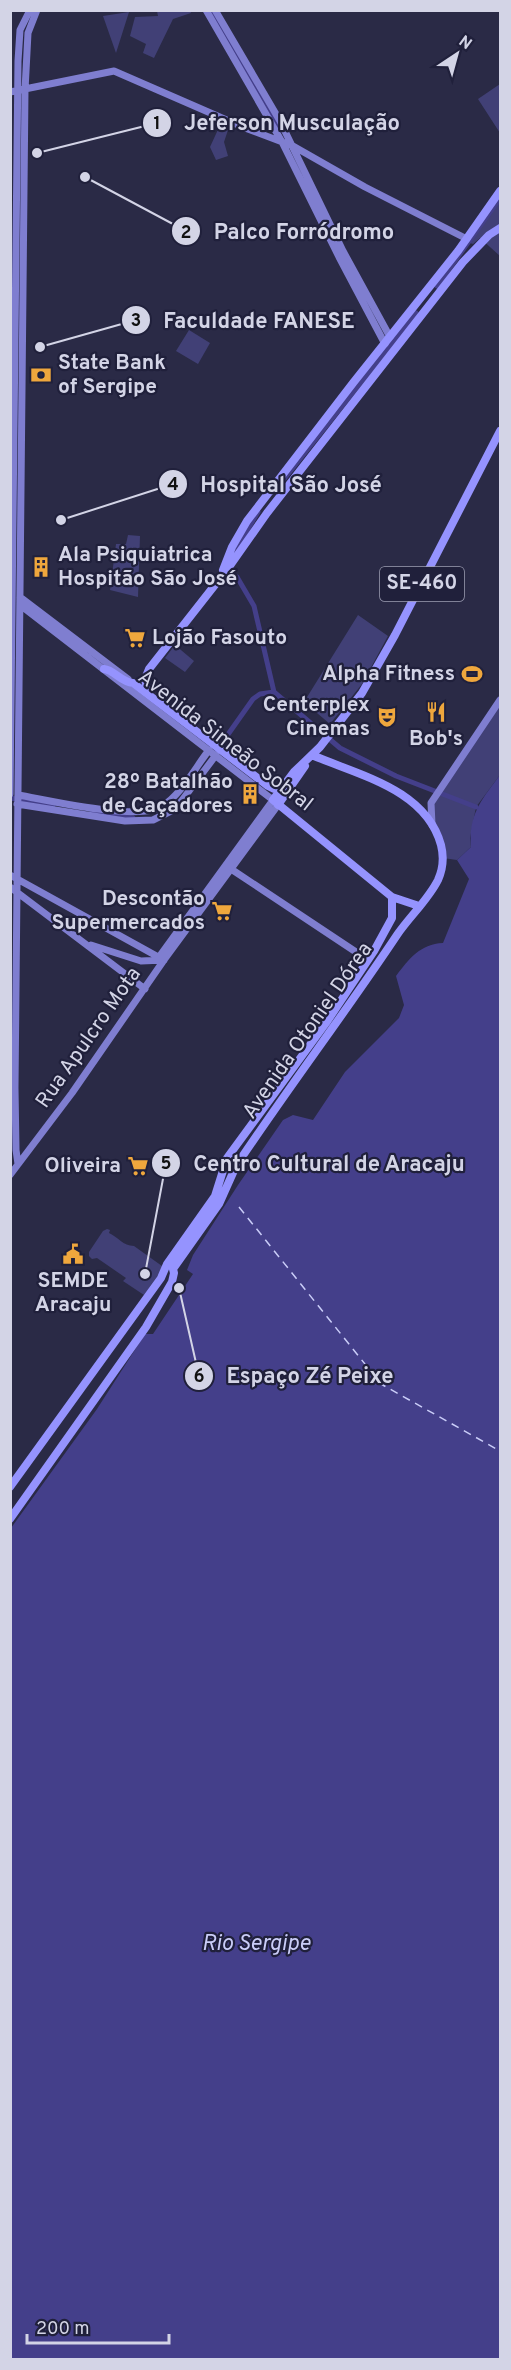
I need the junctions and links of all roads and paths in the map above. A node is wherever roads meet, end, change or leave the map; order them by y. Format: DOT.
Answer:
graph roads {
  1 [pos="30,10"];
  2 [pos="37,10"];
  3 [pos="206,10"];
  4 [pos="215,10"];
  5 [pos="18,92"];
  6 [pos="283,142"];
  7 [pos="292,146"];
  8 [pos="18,174"];
  9 [pos="501,191"];
  10 [pos="501,228"];
  11 [pos="467,239"];
  12 [pos="431,286"];
  13 [pos="424,312"];
  14 [pos="388,340"];
  15 [pos="348,407"];
  16 [pos="336,408"];
  17 [pos="501,431"];
  18 [pos="226,566"];
  19 [pos="11,595"];
  20 [pos="21,601"];
  21 [pos="104,669"];
  22 [pos="145,674"];
  23 [pos="133,683"];
  24 [pos="148,694"];
  25 [pos="501,700"];
  26 [pos="215,750"];
  27 [pos="312,755"];
  28 [pos="284,787"];
  29 [pos="15,798"];
  30 [pos="275,802"];
  31 [pos="432,826"];
  32 [pos="228,867"];
  33 [pos="14,877"];
  34 [pos="14,889"];
  35 [pos="392,897"];
  36 [pos="419,906"];
  37 [pos="84,943"];
  38 [pos="161,958"];
  39 [pos="368,960"];
  40 [pos="145,989"];
  41 [pos="13,1079"];
  42 [pos="18,1164"];
  43 [pos="10,1175"];
  44 [pos="170,1266"];
  45 [pos="10,1487"];
  46 [pos="10,1519"];
  1 -- 5 [label="main road"];
  2 -- 5 [label="main road"];
  3 -- 6 [label="main road"];
  4 -- 7 [label="main road"];
  5 -- 6 [label="main road"];
  5 -- 8 [label="main road"];
  6 -- 7 [label="main road"];
  6 -- 14 [label="main road"];
  7 -- 11 [label="main road"];
  7 -- 14 [label="main road"];
  8 -- 19 [label="main road"];
  8 -- 20 [label="main road"];
  9 -- 11 [label="main road"];
  10 -- 13 [label="main road"];
  11 -- 12 [label="main road"];
  12 -- 13 [label="main road"];
  12 -- 14 [label="main road"];
  13 -- 15 [label="main road"];
  14 -- 16 [label="main road"];
  15 -- 16 [label="main road"];
  15 -- 18 [label="main road"];
  16 -- 18 [label="main road"];
  17 -- 27 [label="main road, SE-460"];
  18 -- 22 [label="main road, Avenida Simeão Sobral"];
  19 -- 20 [label="main road, Avenida Simeão Sobral"];
  19 -- 29 [label="main road"];
  20 -- 21 [label="main road, Avenida Simeão Sobral"];
  20 -- 23 [label="main road, Avenida Simeão Sobral"];
  20 -- 29 [label="main road"];
  21 -- 23 [label="main road"];
  21 -- 26 [label="main road, Avenida Simeão Sobral"];
  22 -- 23 [label="main road, Avenida Simeão Sobral"];
  22 -- 24 [label="main road"];
  23 -- 24 [label="main road, Avenida Simeão Sobral"];
  24 -- 26 [label="main road, Avenida Simeão Sobral"];
  25 -- 31 [label="main road"];
  26 -- 28 [label="main road, Avenida Simeão Sobral"];
  26 -- 29 [label="main road"];
  26 -- 30 [label="main road, Avenida Simeão Sobral"];
  27 -- 28 [label="main road, SE-460"];
  27 -- 30 [label="main road"];
  27 -- 31 [label="main road"];
  28 -- 30 [label="main road, SE-460"];
  29 -- 33 [label="main road"];
  30 -- 32 [label="main road, Rua Apulcro Mota"];
  30 -- 35 [label="main road, Avenida Simeão Sobral"];
  31 -- 36 [label="main road, Avenida Otoniel Dórea"];
  32 -- 38 [label="main road, Rua Apulcro Mota"];
  32 -- 39 [label="main road"];
  33 -- 34 [label="main road"];
  33 -- 38 [label="main road"];
  34 -- 37 [label="main road"];
  34 -- 41 [label="main road"];
  35 -- 36 [label="main road, Avenida Simeão Sobral"];
  35 -- 39 [label="main road, Avenida Otoniel Dórea"];
  36 -- 44 [label="main road, Avenida Otoniel Dórea"];
  37 -- 38 [label="main road"];
  37 -- 40 [label="main road"];
  38 -- 40 [label="main road, Rua Apulcro Mota"];
  39 -- 44 [label="main road, Avenida Otoniel Dórea"];
  40 -- 42 [label="main road, Rua Apulcro Mota"];
  41 -- 42 [label="main road"];
  42 -- 43 [label="main road, Rua Apulcro Mota"];
  44 -- 45 [label="main road"];
  44 -- 46 [label="main road"];
}
